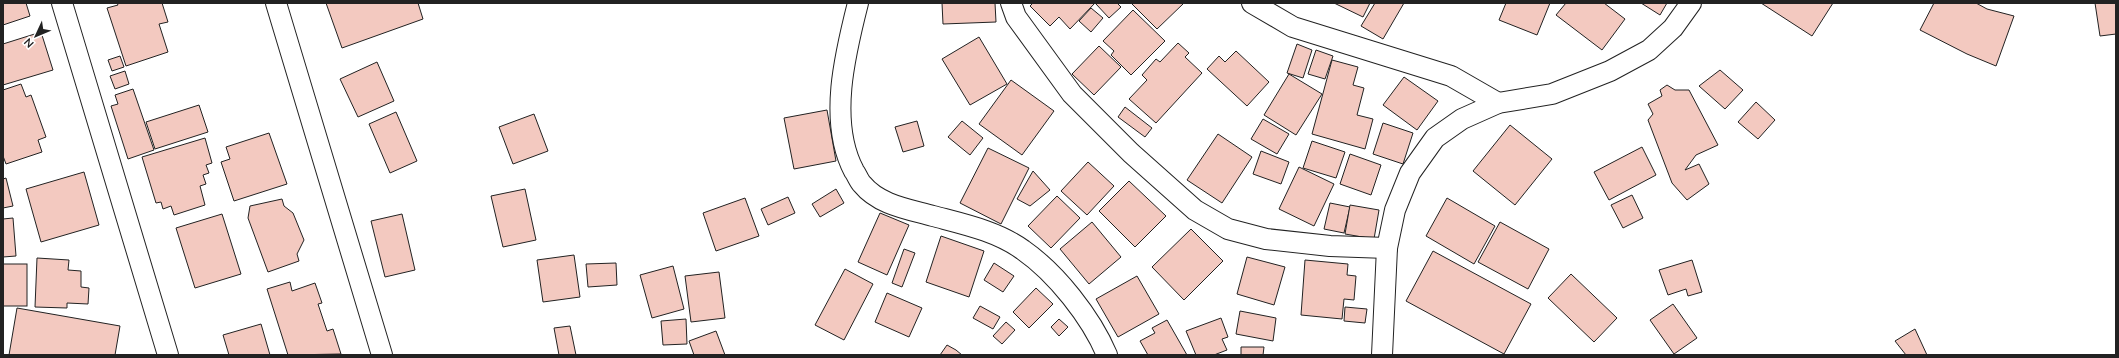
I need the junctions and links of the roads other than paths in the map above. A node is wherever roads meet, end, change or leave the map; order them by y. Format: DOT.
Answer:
graph roads {
  1 [pos="62,3"];
  2 [pos="276,3"];
  3 [pos="858,3"];
  4 [pos="1011,3"];
  5 [pos="1252,3"];
  6 [pos="1691,3"];
  7 [pos="1498,103"];
  8 [pos="1388,248"];
  9 [pos="165,353"];
  10 [pos="382,355"];
  11 [pos="1107,355"];
  12 [pos="1382,355"];
  1 -- 9 [label="street"];
  2 -- 10 [label="street"];
  3 -- 11 [label="street"];
  4 -- 8 [label="street"];
  5 -- 7 [label="street"];
  6 -- 7 [label="street"];
  7 -- 8 [label="street"];
  8 -- 12 [label="street"];
}
